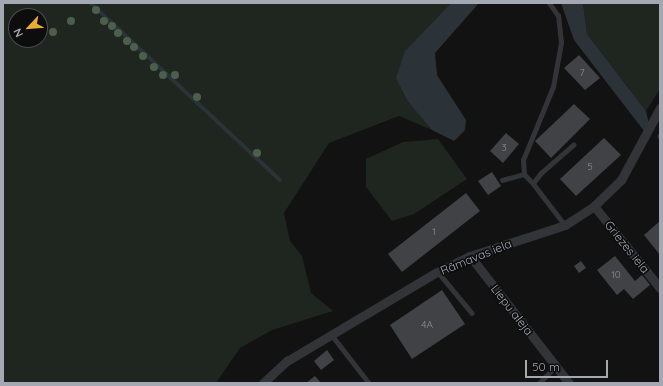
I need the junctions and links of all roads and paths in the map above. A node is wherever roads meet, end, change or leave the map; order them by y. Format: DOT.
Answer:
graph roads {
  1 [pos="549,3"];
  2 [pos="660,108"];
  3 [pos="573,145"];
  4 [pos="524,174"];
  5 [pos="502,180"];
  6 [pos="533,182"];
  7 [pos="594,206"];
  8 [pos="565,225"];
  9 [pos="470,256"];
  10 [pos="438,272"];
  11 [pos="660,288"];
  12 [pos="472,313"];
  13 [pos="331,334"];
  14 [pos="556,366"];
  15 [pos="263,383"];
  16 [pos="369,383"];
  17 [pos="539,383"];
  18 [pos="569,383"];
  1 -- 4 [label="lane"];
  2 -- 7 [label="street, Rāmavas iela"];
  3 -- 6 [label="lane"];
  4 -- 5 [label="lane"];
  4 -- 6 [label="lane"];
  6 -- 8 [label="lane"];
  7 -- 8 [label="street, Rāmavas iela"];
  7 -- 11 [label="street, Griezes iela"];
  8 -- 9 [label="street, Rāmavas iela"];
  9 -- 10 [label="street, Rāmavas iela"];
  9 -- 14 [label="street, Liepu aleja"];
  10 -- 12 [label="lane"];
  10 -- 13 [label="street, Rāmavas iela"];
  13 -- 15 [label="street, Rāmavas iela"];
  13 -- 16 [label="lane"];
  14 -- 17 [label="lane"];
  14 -- 18 [label="street, Liepu aleja"];
}
